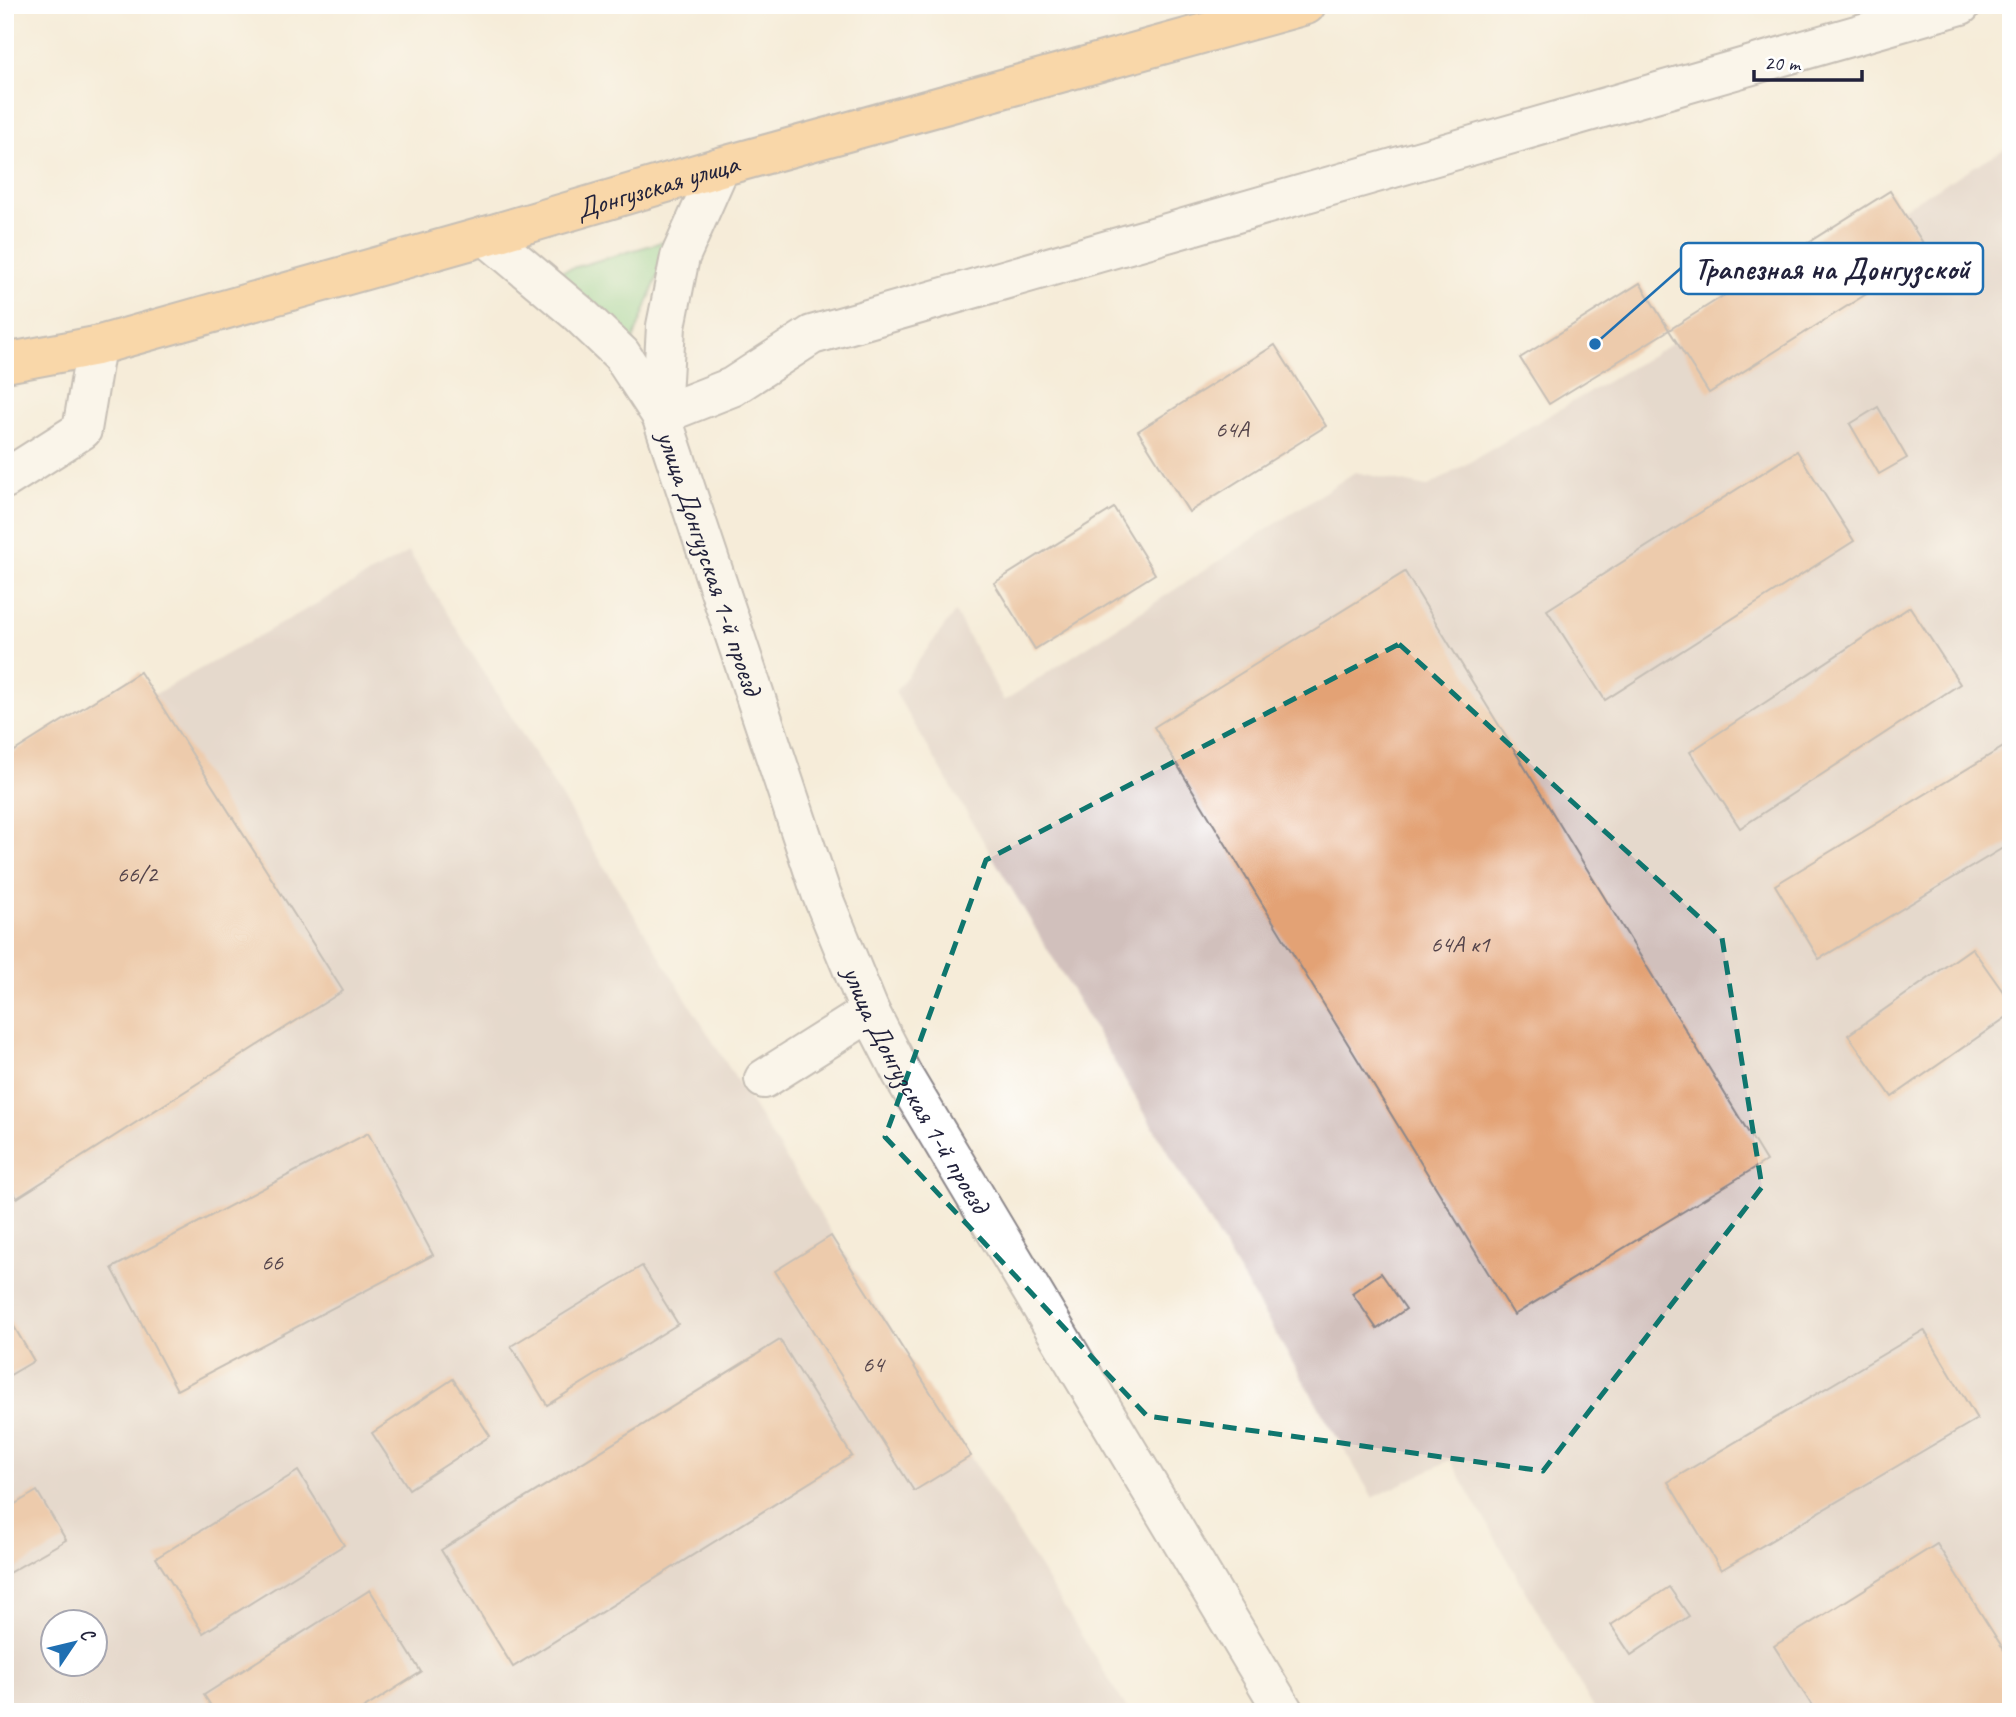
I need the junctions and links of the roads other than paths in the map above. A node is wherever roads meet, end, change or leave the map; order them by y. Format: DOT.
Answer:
graph roads {
  1 [pos="1306,5"];
  2 [pos="1961,5"];
  3 [pos="720,167"];
  4 [pos="486,236"];
  5 [pos="96,346"];
  6 [pos="5,363"];
  7 [pos="661,415"];
  8 [pos="5,479"];
  9 [pos="870,1012"];
  10 [pos="764,1079"];
  11 [pos="1284,1712"];
  1 -- 3 [label="highway, Донгузская улица"];
  2 -- 7 [label="street"];
  3 -- 4 [label="highway, Донгузская улица"];
  3 -- 7 [label="street"];
  4 -- 5 [label="highway, Донгузская улица"];
  4 -- 7 [label="street"];
  5 -- 6 [label="highway, Донгузская улица"];
  5 -- 8 [label="street"];
  7 -- 9 [label="street, улица Донгузская 1-й проезд"];
  9 -- 10 [label="street"];
  9 -- 11 [label="street, улица Донгузская 1-й проезд"];
}
